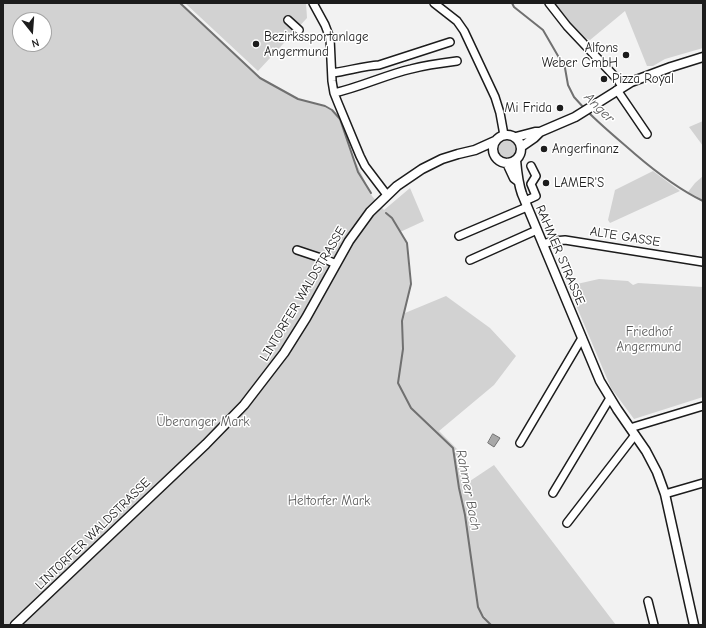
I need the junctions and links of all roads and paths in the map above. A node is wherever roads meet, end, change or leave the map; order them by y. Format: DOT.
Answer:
graph roads {
  1 [pos="314,3"];
  2 [pos="434,3"];
  3 [pos="549,3"];
  4 [pos="288,20"];
  5 [pos="299,30"];
  6 [pos="450,42"];
  7 [pos="703,57"];
  8 [pos="457,61"];
  9 [pos="332,73"];
  10 [pos="620,89"];
  11 [pos="334,93"];
  12 [pos="540,132"];
  13 [pos="504,134"];
  14 [pos="647,134"];
  15 [pos="516,137"];
  16 [pos="495,141"];
  17 [pos="521,147"];
  18 [pos="475,150"];
  19 [pos="493,153"];
  20 [pos="516,160"];
  21 [pos="507,163"];
  22 [pos="532,166"];
  23 [pos="518,181"];
  24 [pos="388,195"];
  25 [pos="526,204"];
  26 [pos="537,230"];
  27 [pos="459,236"];
  28 [pos="543,244"];
  29 [pos="297,250"];
  30 [pos="470,260"];
  31 [pos="703,262"];
  32 [pos="336,264"];
  33 [pos="581,336"];
  34 [pos="610,398"];
  35 [pos="539,401"];
  36 [pos="703,406"];
  37 [pos="632,432"];
  38 [pos="520,443"];
  39 [pos="703,483"];
  40 [pos="553,493"];
  41 [pos="665,494"];
  42 [pos="567,523"];
  43 [pos="648,601"];
  44 [pos="16,625"];
  45 [pos="654,625"];
  46 [pos="694,625"];
  1 -- 9 [label="street"];
  2 -- 13 [label="street"];
  3 -- 10 [label="street"];
  4 -- 5 [label="street"];
  6 -- 9 [label="street"];
  7 -- 10 [label="main road"];
  8 -- 11 [label="street"];
  9 -- 11 [label="street"];
  10 -- 12 [label="main road"];
  10 -- 14 [label="street"];
  11 -- 24 [label="street"];
  12 -- 15 [label="main road"];
  12 -- 17 [label="main road"];
  13 -- 15 [label="main road"];
  13 -- 16 [label="main road"];
  15 -- 17 [label="main road"];
  16 -- 18 [label="main road, LINTORFER WALDSTRASSE"];
  16 -- 19 [label="main road"];
  17 -- 20 [label="main road"];
  18 -- 19 [label="main road"];
  18 -- 24 [label="main road, LINTORFER WALDSTRASSE"];
  19 -- 21 [label="main road"];
  20 -- 21 [label="main road"];
  20 -- 23 [label="main road, RAHMER STRASSE"];
  21 -- 23 [label="main road, RAHMER STRASSE"];
  22 -- 25 [label="street"];
  23 -- 25 [label="main road, RAHMER STRASSE"];
  24 -- 32 [label="main road, LINTORFER WALDSTRASSE"];
  25 -- 26 [label="main road, RAHMER STRASSE"];
  25 -- 27 [label="street"];
  26 -- 28 [label="main road, RAHMER STRASSE"];
  26 -- 30 [label="street"];
  28 -- 31 [label="street, ALTE GASSE"];
  28 -- 33 [label="main road, RAHMER STRASSE"];
  29 -- 32 [label="street"];
  32 -- 44 [label="main road, LINTORFER WALDSTRASSE"];
  33 -- 34 [label="main road, RAHMER STRASSE"];
  33 -- 35 [label="street"];
  33 -- 38 [label="street"];
  34 -- 37 [label="main road, RAHMER STRASSE"];
  34 -- 40 [label="street"];
  36 -- 37 [label="street"];
  37 -- 41 [label="main road, RAHMER STRASSE"];
  37 -- 42 [label="street"];
  39 -- 41 [label="street"];
  41 -- 46 [label="main road, RAHMER STRASSE"];
  43 -- 45 [label="street"];
}
